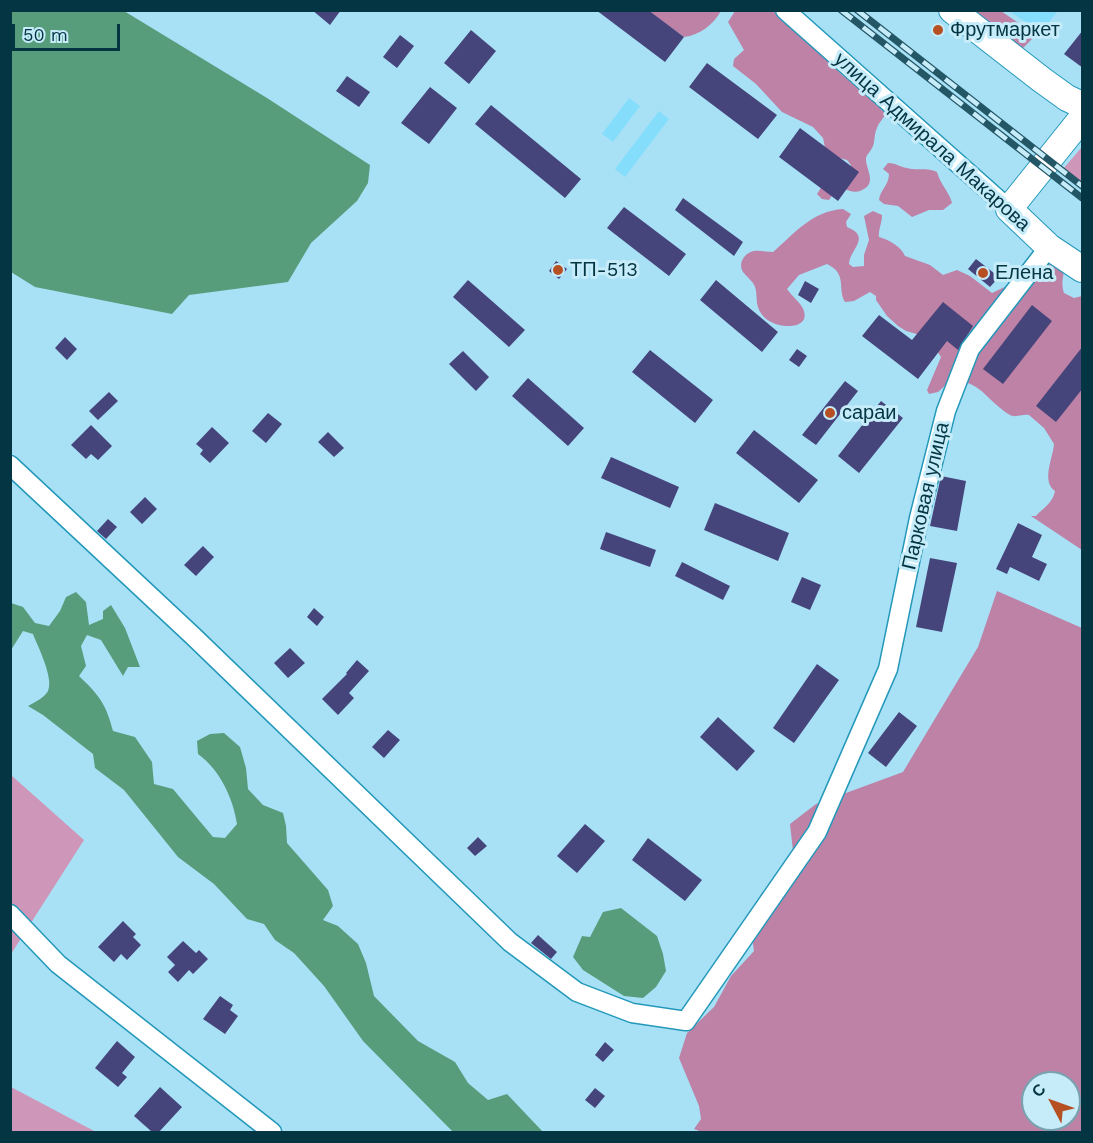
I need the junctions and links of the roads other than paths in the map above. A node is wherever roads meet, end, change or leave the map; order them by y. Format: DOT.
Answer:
graph roads {
  1 [pos="785,10"];
  2 [pos="952,10"];
  3 [pos="1083,105"];
  4 [pos="1083,118"];
  5 [pos="1083,133"];
  6 [pos="1013,213"];
  7 [pos="1049,247"];
  8 [pos="1083,269"];
  9 [pos="10,465"];
  10 [pos="10,914"];
  11 [pos="272,1132"];
  1 -- 6 [label="street, улица Адмирала Макарова"];
  2 -- 3 [label="street"];
  4 -- 6 [label="street"];
  5 -- 6 [label="street"];
  6 -- 7 [label="street, улица Адмирала Макарова"];
  7 -- 8 [label="street, улица Адмирала Макарова"];
  7 -- 9 [label="street, Парковая улица"];
  10 -- 11 [label="street"];
}
